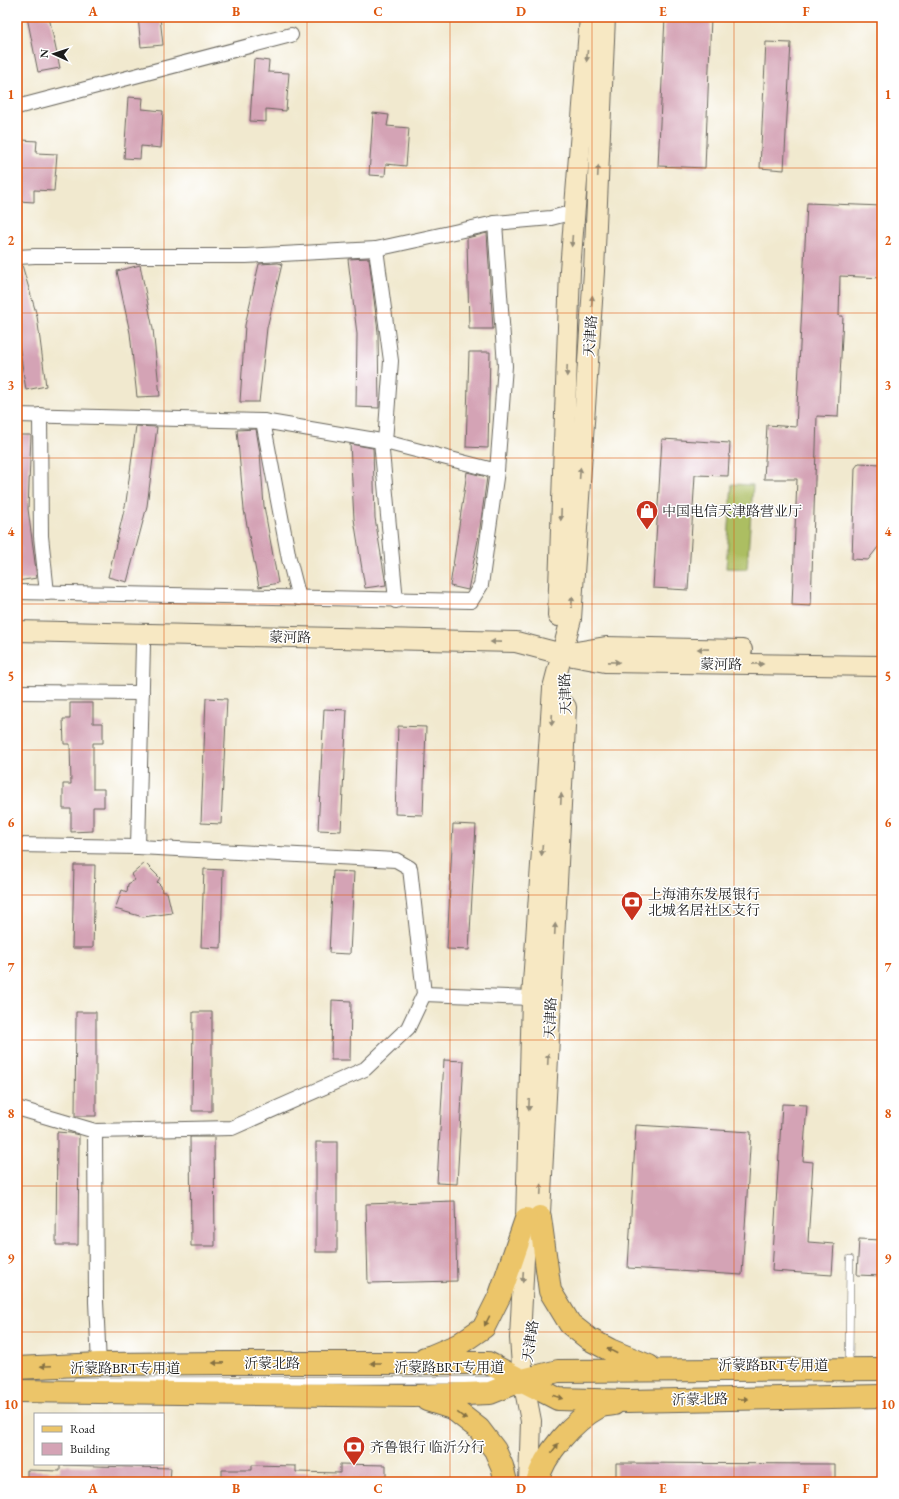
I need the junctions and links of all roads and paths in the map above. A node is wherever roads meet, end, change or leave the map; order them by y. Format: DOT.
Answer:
graph roads {
  1 [pos="590,17"];
  2 [pos="605,17"];
  3 [pos="291,35"];
  4 [pos="17,107"];
  5 [pos="574,212"];
  6 [pos="495,222"];
  7 [pos="376,249"];
  8 [pos="17,257"];
  9 [pos="17,415"];
  10 [pos="40,415"];
  11 [pos="263,421"];
  12 [pos="383,442"];
  13 [pos="496,471"];
  14 [pos="17,592"];
  15 [pos="47,592"];
  16 [pos="299,598"];
  17 [pos="396,600"];
  18 [pos="17,631"];
  19 [pos="17,641"];
  20 [pos="143,644"];
  21 [pos="562,654"];
  22 [pos="882,654"];
  23 [pos="882,666"];
  24 [pos="17,692"];
  25 [pos="142,693"];
  26 [pos="17,845"];
  27 [pos="138,847"];
  28 [pos="424,994"];
  29 [pos="532,998"];
  30 [pos="17,1108"];
  31 [pos="96,1131"];
  32 [pos="533,1218"];
  33 [pos="850,1259"];
  34 [pos="399,1362"];
  35 [pos="99,1364"];
  36 [pos="17,1368"];
  37 [pos="849,1369"];
  38 [pos="882,1369"];
  39 [pos="662,1371"];
  40 [pos="523,1380"];
  41 [pos="557,1380"];
  42 [pos="72,1381"];
  43 [pos="17,1391"];
  44 [pos="414,1396"];
  45 [pos="882,1396"];
  46 [pos="628,1401"];
  47 [pos="506,1482"];
  48 [pos="515,1482"];
  49 [pos="529,1482"];
  50 [pos="537,1482"];
  1 -- 5 [label="main road, 天津路, one-way"];
  21 -- 2 [label="main road, 天津路, one-way"];
  3 -- 4 [label="street"];
  5 -- 6 [label="street"];
  5 -- 21 [label="main road, 天津路, one-way"];
  6 -- 7 [label="street"];
  6 -- 13 [label="street"];
  7 -- 8 [label="street"];
  7 -- 12 [label="street"];
  9 -- 10 [label="street"];
  10 -- 11 [label="street"];
  10 -- 15 [label="street"];
  11 -- 12 [label="street"];
  11 -- 16 [label="street"];
  12 -- 13 [label="street"];
  12 -- 17 [label="street"];
  13 -- 17 [label="street"];
  14 -- 15 [label="street"];
  15 -- 16 [label="street"];
  16 -- 17 [label="street"];
  21 -- 18 [label="main road, 蒙河路, one-way"];
  19 -- 20 [label="main road, 蒙河路"];
  20 -- 21 [label="main road, 蒙河路"];
  20 -- 25 [label="street"];
  22 -- 21 [label="main road, 蒙河路, one-way"];
  21 -- 23 [label="main road, 蒙河路, one-way"];
  21 -- 29 [label="main road, 天津路, one-way"];
  32 -- 21 [label="main road, 天津路, one-way"];
  24 -- 25 [label="street"];
  25 -- 27 [label="street"];
  26 -- 27 [label="street"];
  27 -- 28 [label="street"];
  28 -- 29 [label="street"];
  28 -- 31 [label="street"];
  29 -- 32 [label="main road, 天津路, one-way"];
  30 -- 31 [label="street"];
  31 -- 35 [label="street"];
  32 -- 34 [label="main road, one-way"];
  39 -- 32 [label="main road, one-way"];
  32 -- 40 [label="main road, 天津路"];
  33 -- 37 [label="lane"];
  34 -- 35 [label="main road, 沂蒙北路, one-way"];
  34 -- 40 [label="main road, 沂蒙北路"];
  35 -- 36 [label="main road, 沂蒙北路, one-way"];
  37 -- 38 [label="main road, 沂蒙北路"];
  37 -- 39 [label="main road, 沂蒙北路"];
  39 -- 40 [label="main road, 沂蒙北路"];
  40 -- 41 [label="lane, 沂蒙路BRT专用道"];
  40 -- 42 [label="lane, 沂蒙路BRT专用道"];
  40 -- 44 [label="main road, 沂蒙北路"];
  40 -- 46 [label="main road, 沂蒙北路, one-way"];
  40 -- 48 [label="main road, 天津路"];
  40 -- 49 [label="main road, 天津路"];
  43 -- 44 [label="main road, 沂蒙北路"];
  44 -- 47 [label="main road, one-way"];
  46 -- 45 [label="main road, 沂蒙北路, one-way"];
  50 -- 46 [label="main road, one-way"];
}
